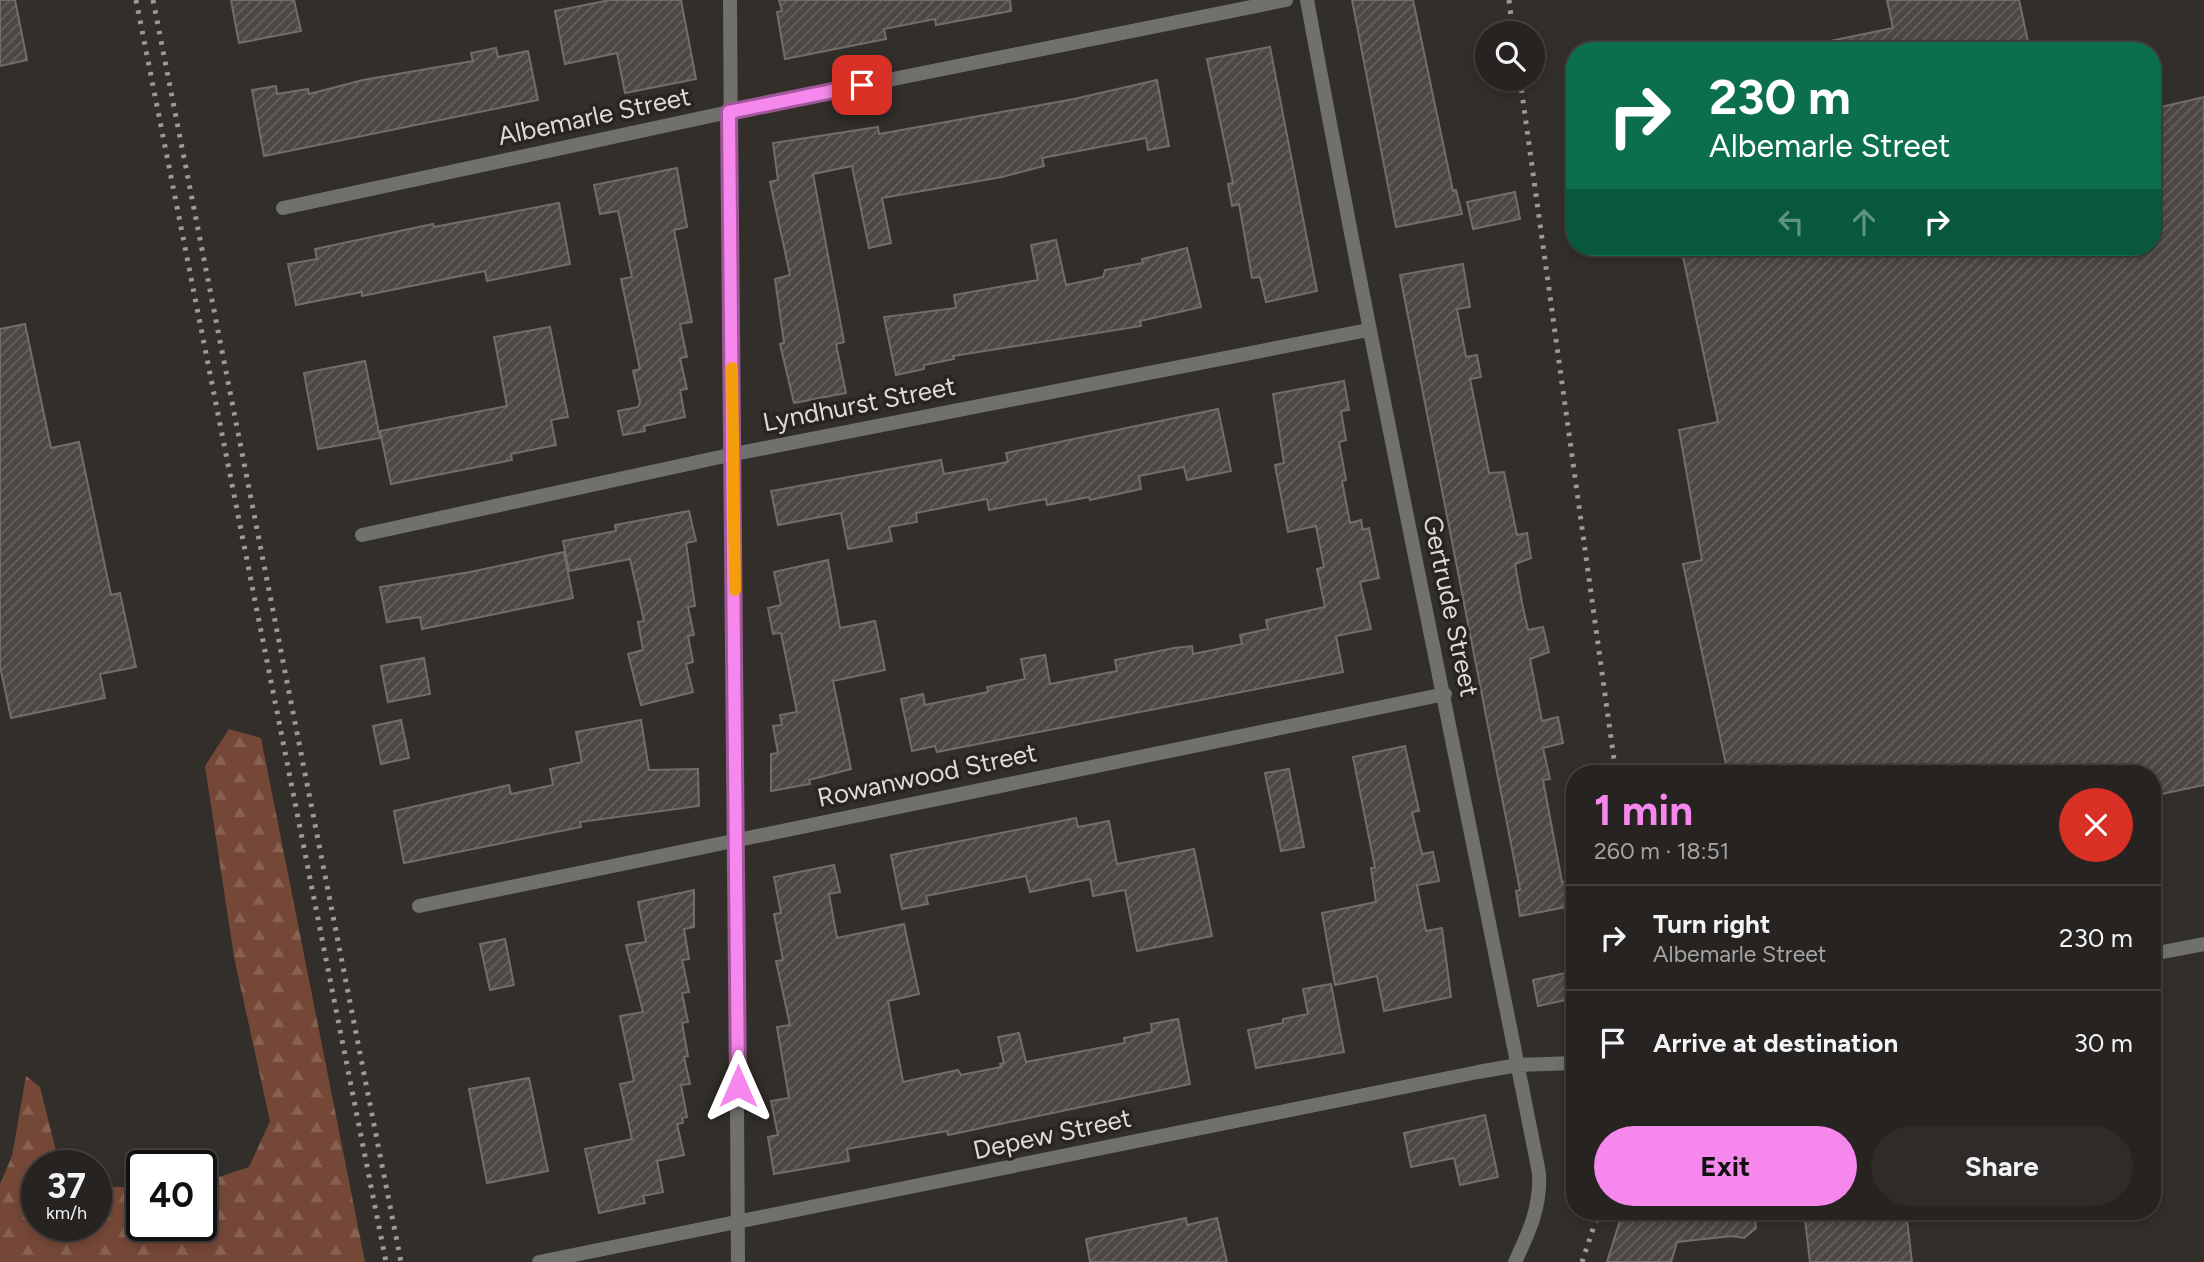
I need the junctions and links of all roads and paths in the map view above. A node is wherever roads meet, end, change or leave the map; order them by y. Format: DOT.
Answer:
graph roads {
  1 [pos="730,0"];
  2 [pos="1286,0"];
  3 [pos="1307,0"];
  4 [pos="729,112"];
  5 [pos="283,208"];
  6 [pos="1368,330"];
  7 [pos="734,453"];
  8 [pos="362,535"];
  9 [pos="1445,694"];
  10 [pos="737,839"];
  11 [pos="419,906"];
  12 [pos="2204,944"];
  13 [pos="2161,952"];
  14 [pos="1566,1063"];
  15 [pos="1518,1065"];
  16 [pos="738,1223"];
  17 [pos="539,1262"];
  18 [pos="738,1262"];
  19 [pos="1515,1262"];
  1 -- 4 [label="street"];
  2 -- 4 [label="street, Albemarle Street"];
  3 -- 6 [label="street, Gertrude Street"];
  4 -- 5 [label="street, Albemarle Street"];
  4 -- 7 [label="street"];
  6 -- 7 [label="street, Lyndhurst Street"];
  6 -- 9 [label="street, Gertrude Street"];
  7 -- 8 [label="street, Lyndhurst Street"];
  7 -- 10 [label="street"];
  9 -- 10 [label="street, Rowanwood Street"];
  9 -- 15 [label="street, Gertrude Street"];
  10 -- 11 [label="street, Rowanwood Street"];
  10 -- 16 [label="street"];
  12 -- 13 [label="street"];
  14 -- 15 [label="street, Depew Street"];
  15 -- 16 [label="street, Depew Street"];
  15 -- 19 [label="street, Gertrude Street"];
  16 -- 17 [label="street, Depew Street"];
  16 -- 18 [label="street"];
}
